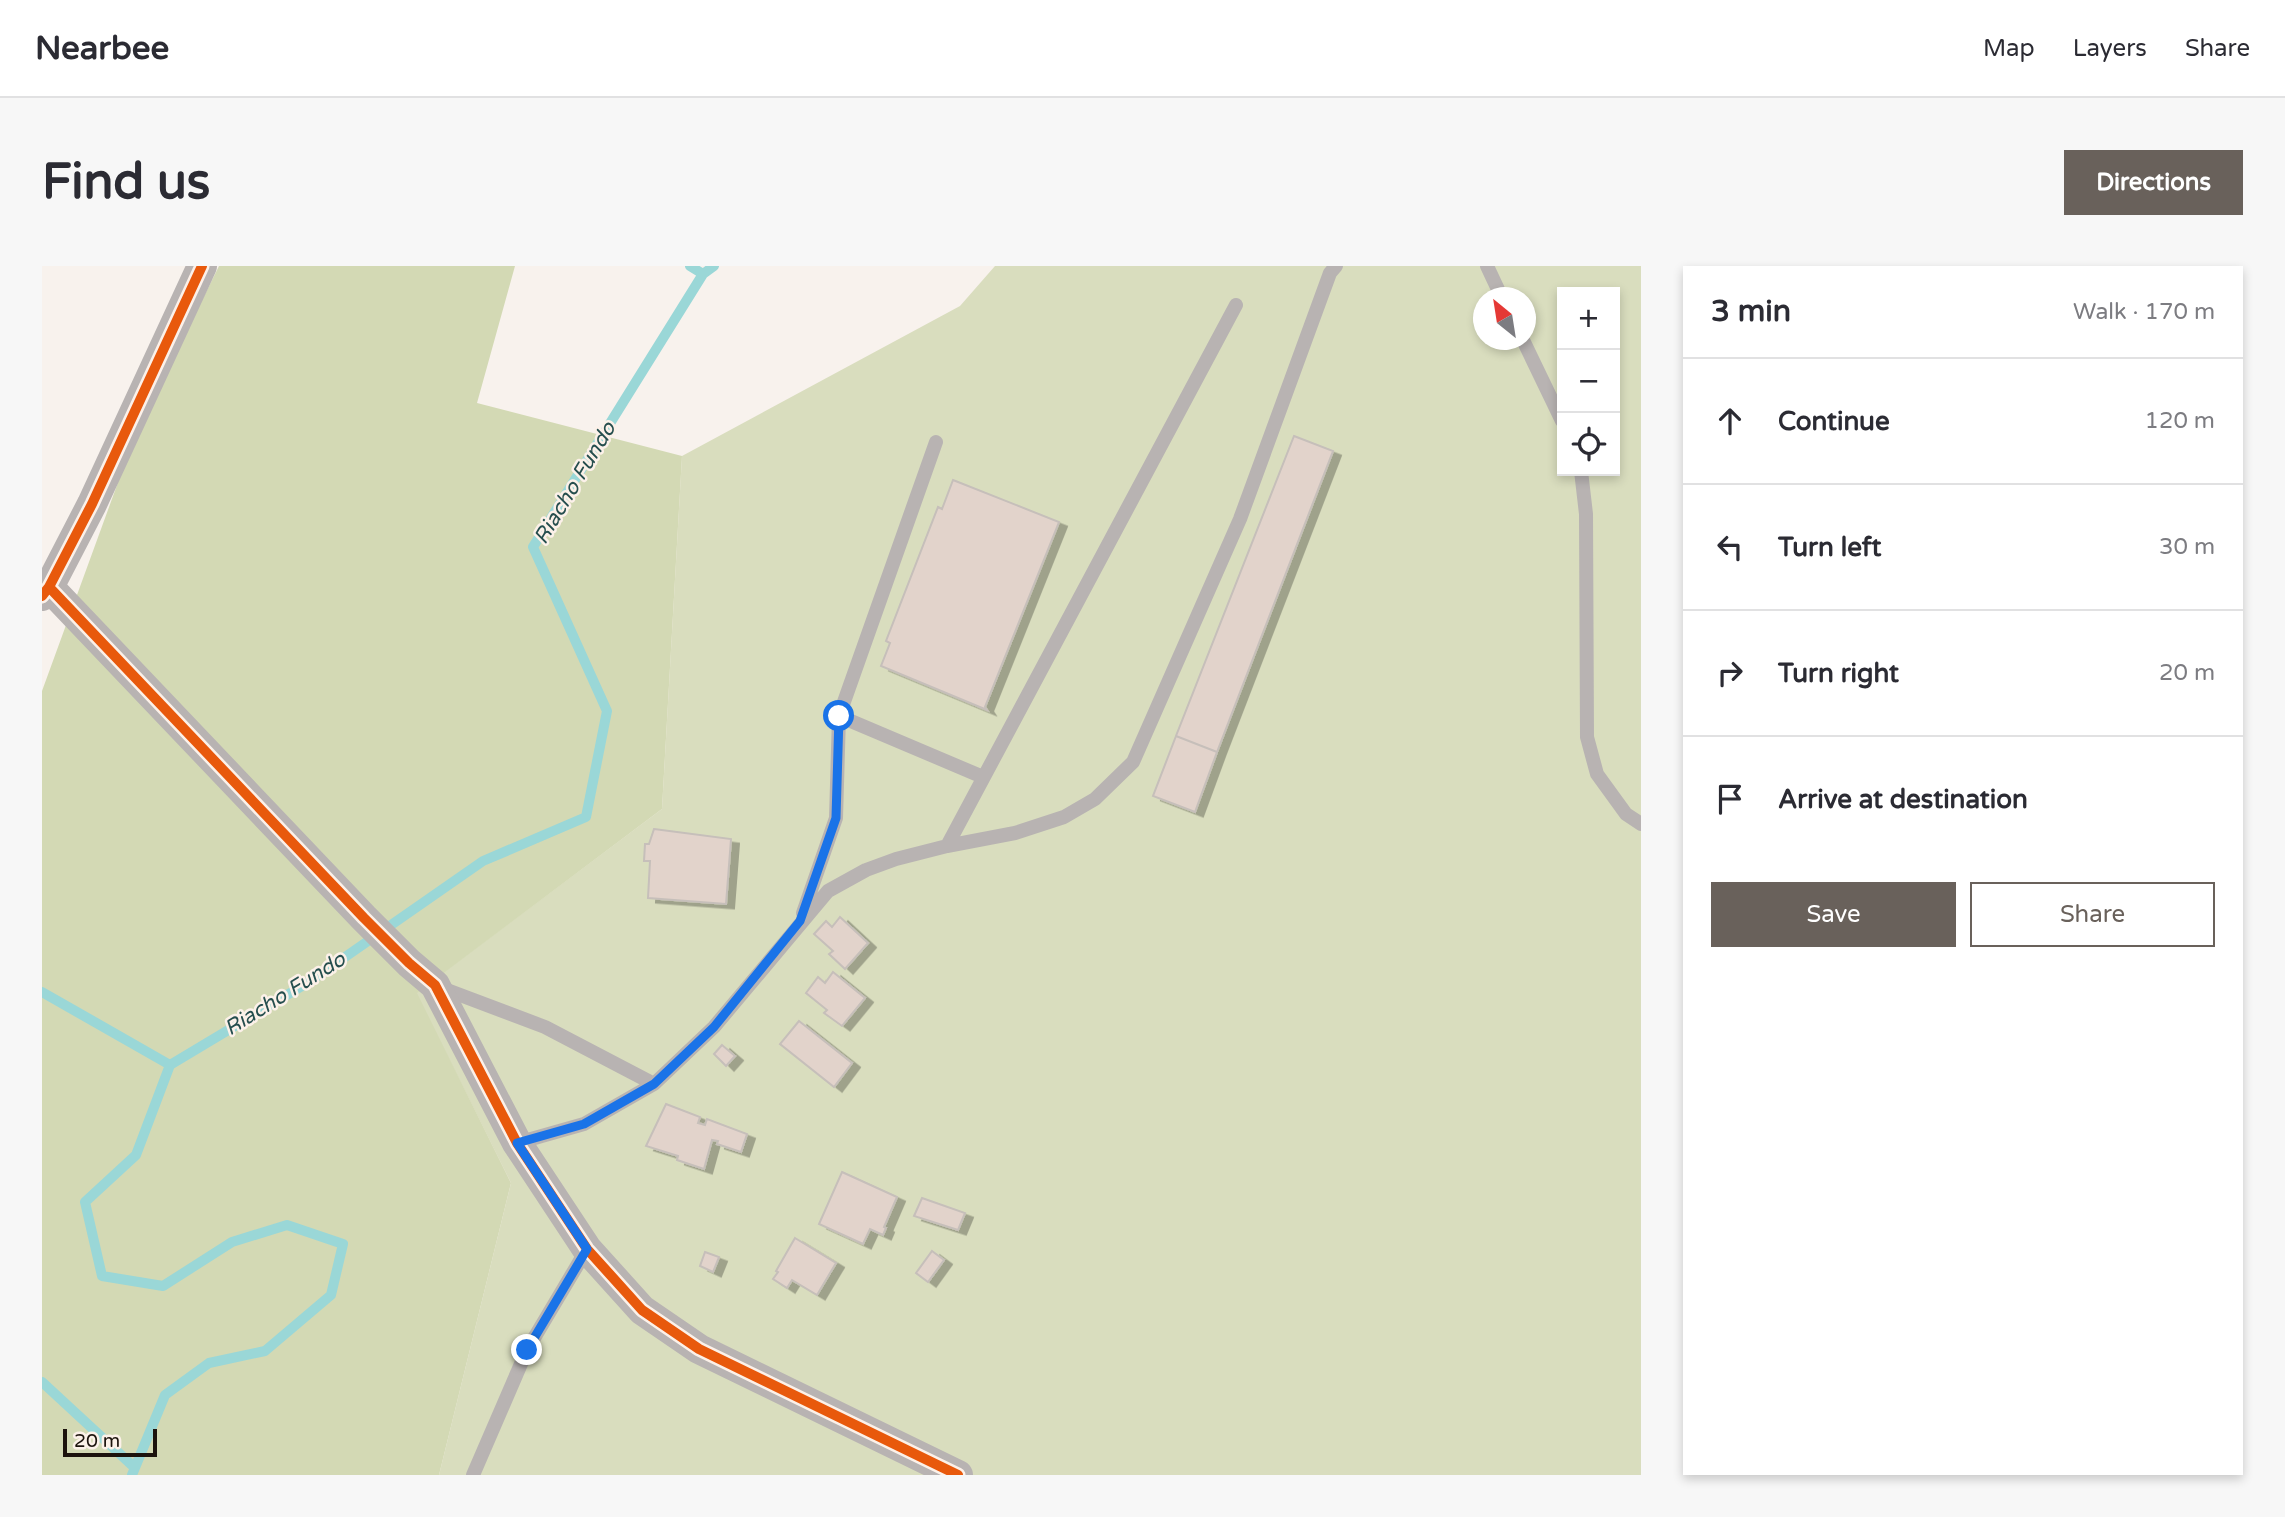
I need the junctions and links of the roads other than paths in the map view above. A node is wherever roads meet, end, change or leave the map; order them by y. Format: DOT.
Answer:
graph roads {
  1 [pos="202,266"];
  2 [pos="1336,266"];
  3 [pos="1487,266"];
  4 [pos="1497,287"];
  5 [pos="1236,305"];
  6 [pos="1527,350"];
  7 [pos="1558,413"];
  8 [pos="936,442"];
  9 [pos="1582,476"];
  10 [pos="46,592"];
  11 [pos="839,716"];
  12 [pos="983,777"];
  13 [pos="1641,824"];
  14 [pos="947,846"];
  15 [pos="800,921"];
  16 [pos="435,985"];
  17 [pos="654,1084"];
  18 [pos="517,1143"];
  19 [pos="587,1249"];
  20 [pos="473,1475"];
  21 [pos="958,1475"];
  1 -- 10 [label="street"];
  2 -- 14 [label="lane"];
  3 -- 4 [label="lane"];
  5 -- 12 [label="lane"];
  6 -- 7 [label="lane"];
  8 -- 11 [label="lane"];
  9 -- 13 [label="lane"];
  10 -- 16 [label="street"];
  11 -- 12 [label="lane"];
  11 -- 15 [label="lane"];
  12 -- 14 [label="lane"];
  14 -- 15 [label="lane"];
  15 -- 17 [label="lane"];
  16 -- 17 [label="lane"];
  16 -- 18 [label="street"];
  17 -- 18 [label="lane"];
  18 -- 19 [label="street"];
  19 -- 20 [label="lane"];
  19 -- 21 [label="street"];
}
